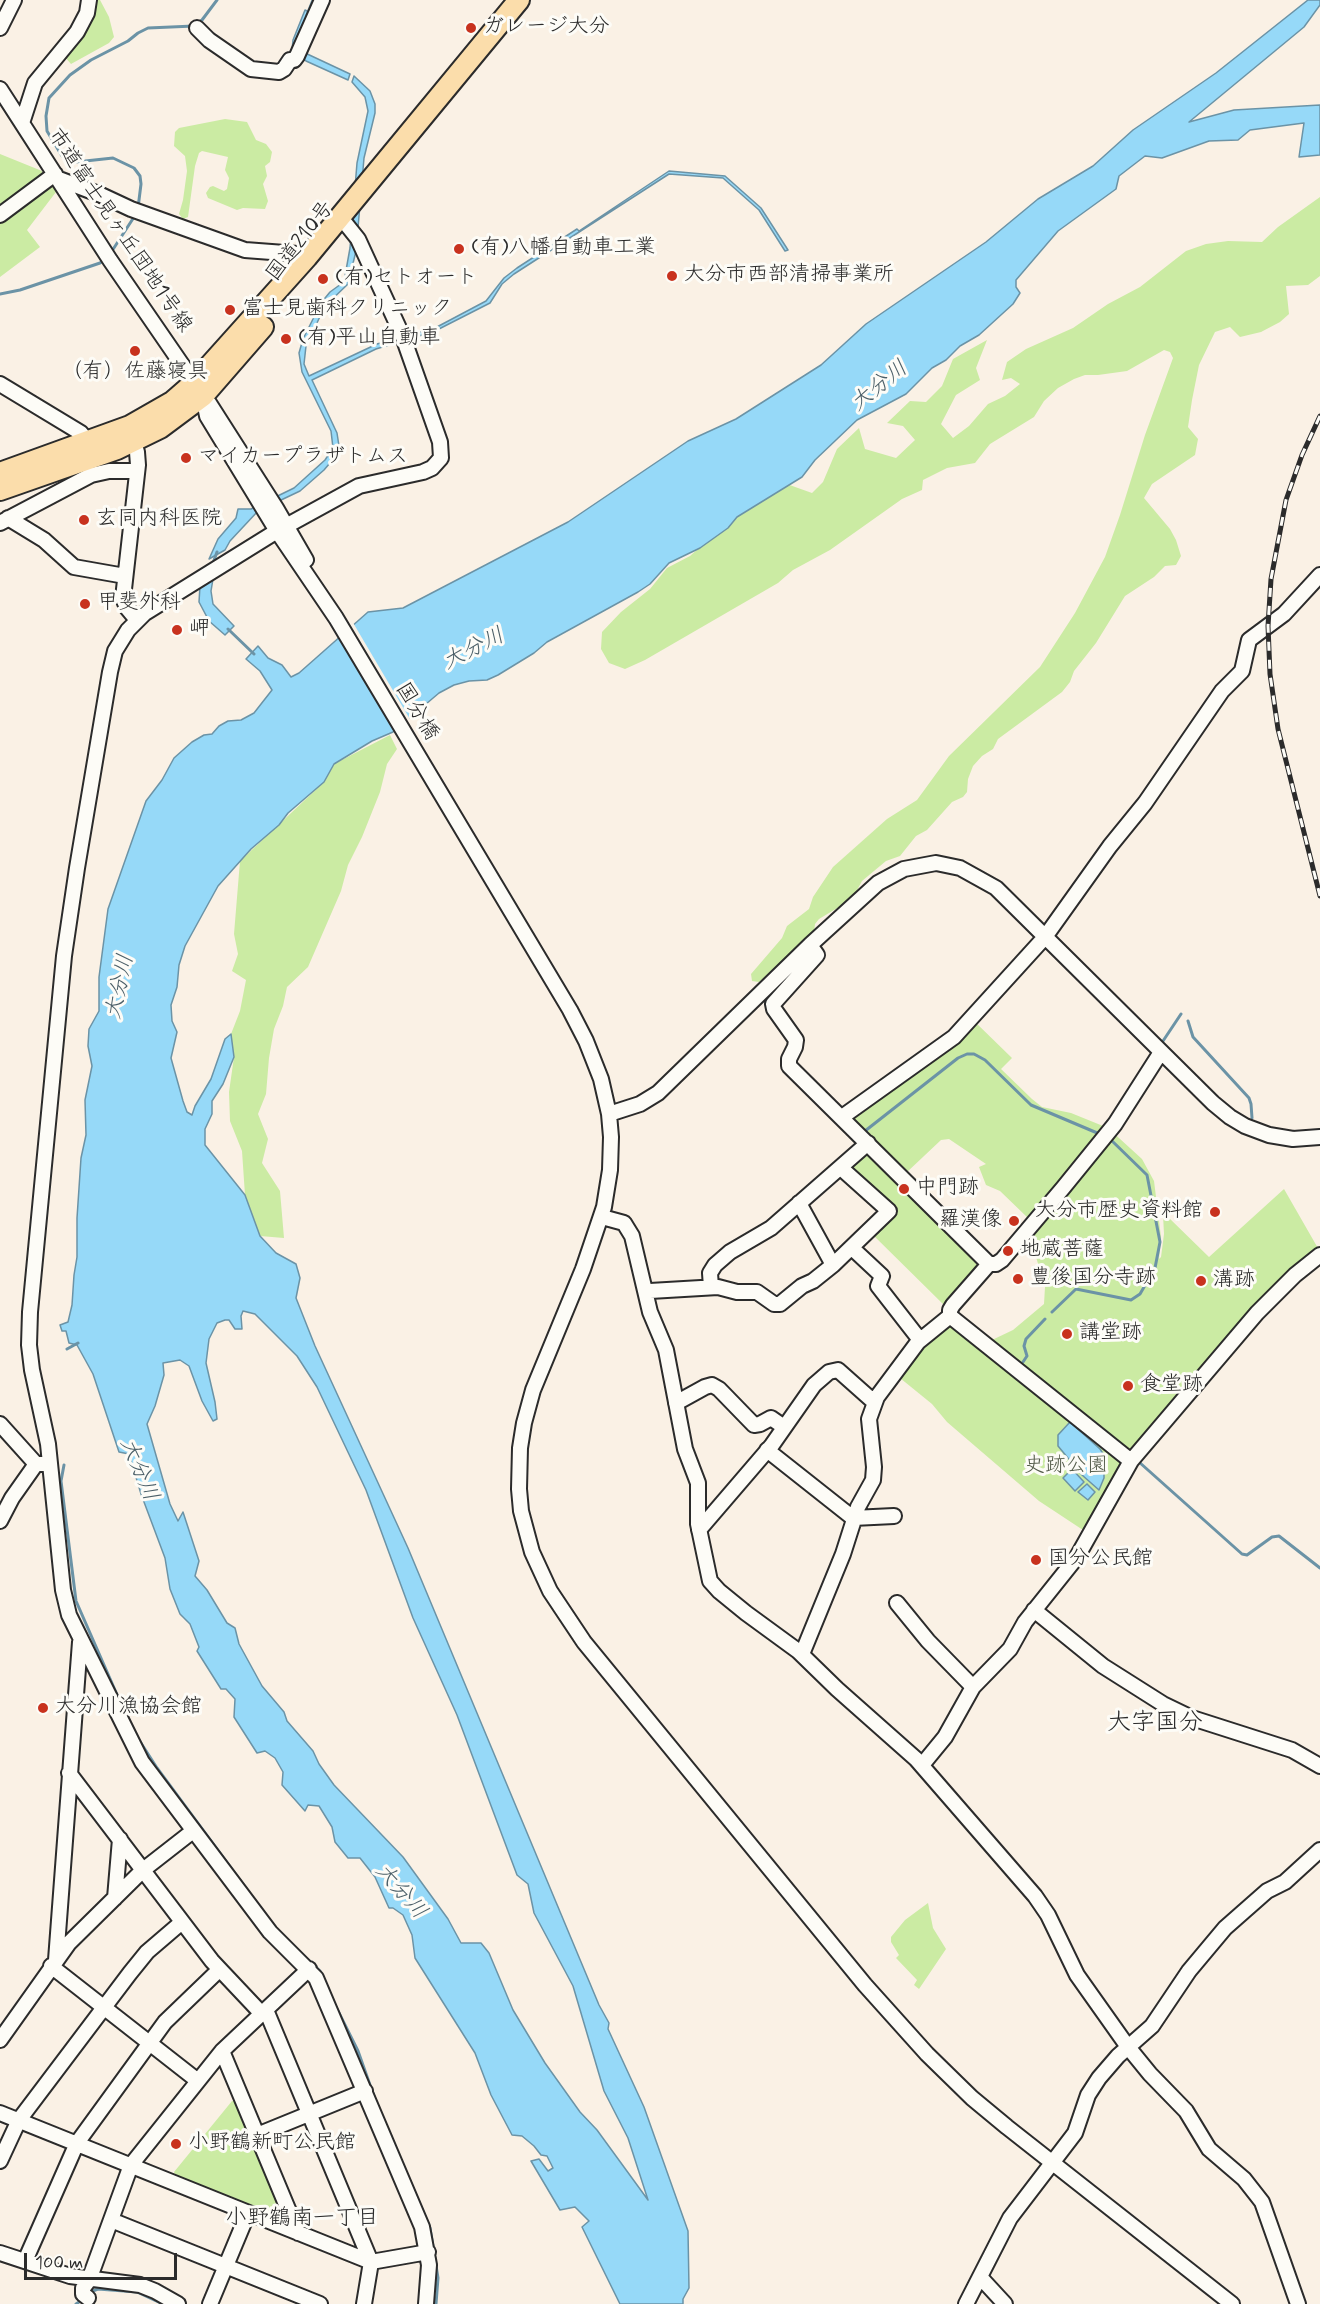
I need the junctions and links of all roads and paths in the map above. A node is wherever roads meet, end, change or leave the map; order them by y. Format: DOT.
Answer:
graph roads {
  1 [pos="14,0"];
  2 [pos="88,0"];
  3 [pos="322,0"];
  4 [pos="519,0"];
  5 [pos="0,28"];
  6 [pos="197,28"];
  7 [pos="0,89"];
  8 [pos="433,102"];
  9 [pos="22,123"];
  10 [pos="57,176"];
  11 [pos="0,215"];
  12 [pos="346,224"];
  13 [pos="307,257"];
  14 [pos="0,384"];
  15 [pos="199,389"];
  16 [pos="134,442"];
  17 [pos="89,443"];
  18 [pos="137,471"];
  19 [pos="0,473"];
  20 [pos="0,490"];
  21 [pos="271,510"];
  22 [pos="4,521"];
  23 [pos="282,528"];
  24 [pos="1320,574"];
  25 [pos="125,576"];
  26 [pos="137,620"];
  27 [pos="1045,937"];
  28 [pos="810,945"];
  29 [pos="1161,1052"];
  30 [pos="609,1114"];
  31 [pos="842,1117"];
  32 [pos="1320,1138"];
  33 [pos="868,1143"];
  34 [pos="841,1168"];
  35 [pos="799,1203"];
  36 [pos="602,1217"];
  37 [pos="852,1248"];
  38 [pos="1320,1255"];
  39 [pos="989,1264"];
  40 [pos="833,1265"];
  41 [pos="711,1287"];
  42 [pos="650,1291"];
  43 [pos="950,1316"];
  44 [pos="920,1340"];
  45 [pos="874,1402"];
  46 [pos="676,1403"];
  47 [pos="0,1424"];
  48 [pos="784,1427"];
  49 [pos="767,1450"];
  50 [pos="1131,1461"];
  51 [pos="43,1464"];
  52 [pos="894,1516"];
  53 [pos="853,1518"];
  54 [pos="0,1521"];
  55 [pos="699,1530"];
  56 [pos="897,1603"];
  57 [pos="1034,1610"];
  58 [pos="80,1640"];
  59 [pos="801,1654"];
  60 [pos="973,1687"];
  61 [pos="922,1765"];
  62 [pos="1320,1766"];
  63 [pos="69,1773"];
  64 [pos="194,1831"];
  65 [pos="120,1839"];
  66 [pos="1320,1850"];
  67 [pos="144,1870"];
  68 [pos="115,1898"];
  69 [pos="182,1922"];
  70 [pos="53,1963"];
  71 [pos="309,1969"];
  72 [pos="219,1970"];
  73 [pos="103,2008"];
  74 [pos="264,2012"];
  75 [pos="0,2040"];
  76 [pos="150,2043"];
  77 [pos="1128,2047"];
  78 [pos="222,2051"];
  79 [pos="198,2081"];
  80 [pos="365,2091"];
  81 [pos="0,2112"];
  82 [pos="310,2114"];
  83 [pos="19,2120"];
  84 [pos="257,2135"];
  85 [pos="77,2143"];
  86 [pos="0,2161"];
  87 [pos="1052,2161"];
  88 [pos="131,2165"];
  89 [pos="248,2213"];
  90 [pos="111,2220"];
  91 [pos="298,2233"];
  92 [pos="428,2252"];
  93 [pos="0,2253"];
  94 [pos="25,2261"];
  95 [pos="371,2262"];
  96 [pos="225,2266"];
  97 [pos="981,2278"];
  98 [pos="89,2280"];
  99 [pos="88,2298"];
  100 [pos="177,2304"];
  101 [pos="210,2304"];
  102 [pos="320,2304"];
  103 [pos="364,2304"];
  104 [pos="426,2304"];
  105 [pos="966,2304"];
  106 [pos="1005,2304"];
  107 [pos="1232,2304"];
  108 [pos="1298,2304"];
  1 -- 5 [label="street"];
  2 -- 9 [label="street"];
  3 -- 6 [label="street"];
  4 -- 8 [label="highway, 国道210号"];
  7 -- 9 [label="street, 市道富士見ヶ丘団地1号線"];
  8 -- 12 [label="highway, 国道210号"];
  8 -- 13 [label="highway, 国道210号"];
  9 -- 10 [label="street, 市道富士見ヶ丘団地1号線"];
  10 -- 11 [label="street"];
  10 -- 13 [label="street"];
  10 -- 15 [label="street, 市道富士見ヶ丘団地1号線"];
  12 -- 15 [label="highway, 国道210号"];
  12 -- 23 [label="street"];
  13 -- 15 [label="highway, 国道210号"];
  14 -- 17 [label="street"];
  15 -- 16 [label="highway, 国道210号"];
  15 -- 17 [label="highway, 国道210号"];
  15 -- 21 [label="street, 市道富士見ヶ丘団地1号線"];
  16 -- 18 [label="street"];
  16 -- 20 [label="highway, 国道210号"];
  17 -- 19 [label="highway, 国道210号"];
  18 -- 22 [label="street"];
  18 -- 25 [label="street"];
  21 -- 23 [label="street, 国分橋"];
  22 -- 25 [label="street"];
  23 -- 26 [label="street"];
  23 -- 30 [label="street, 国分橋"];
  24 -- 27 [label="street"];
  25 -- 26 [label="street"];
  26 -- 51 [label="street"];
  27 -- 28 [label="street"];
  27 -- 29 [label="street"];
  27 -- 31 [label="street"];
  28 -- 30 [label="street"];
  28 -- 31 [label="street"];
  29 -- 32 [label="street"];
  29 -- 39 [label="street"];
  30 -- 36 [label="street, 国分橋"];
  31 -- 33 [label="street"];
  33 -- 34 [label="street"];
  33 -- 39 [label="street"];
  34 -- 35 [label="street"];
  34 -- 37 [label="street"];
  35 -- 40 [label="street"];
  35 -- 41 [label="street"];
  36 -- 46 [label="street"];
  36 -- 87 [label="street, 国分橋"];
  37 -- 40 [label="street"];
  37 -- 44 [label="street"];
  38 -- 50 [label="street"];
  39 -- 43 [label="street"];
  40 -- 41 [label="street"];
  41 -- 42 [label="street"];
  43 -- 44 [label="street"];
  43 -- 50 [label="street"];
  44 -- 45 [label="street"];
  45 -- 48 [label="street"];
  45 -- 53 [label="street"];
  46 -- 48 [label="street"];
  46 -- 55 [label="street"];
  47 -- 51 [label="street"];
  48 -- 49 [label="street"];
  49 -- 53 [label="street"];
  49 -- 55 [label="street"];
  50 -- 57 [label="street"];
  51 -- 54 [label="street"];
  51 -- 58 [label="street"];
  52 -- 53 [label="street"];
  53 -- 59 [label="street"];
  55 -- 59 [label="street"];
  56 -- 60 [label="street"];
  57 -- 60 [label="street"];
  57 -- 62 [label="street"];
  58 -- 63 [label="street"];
  58 -- 64 [label="street"];
  59 -- 61 [label="street"];
  60 -- 61 [label="street"];
  61 -- 77 [label="street"];
  63 -- 65 [label="street"];
  63 -- 70 [label="street"];
  64 -- 67 [label="street"];
  64 -- 71 [label="street"];
  65 -- 67 [label="street"];
  65 -- 68 [label="street"];
  66 -- 77 [label="street"];
  67 -- 68 [label="street"];
  67 -- 69 [label="street"];
  68 -- 70 [label="street"];
  69 -- 72 [label="street"];
  69 -- 73 [label="street"];
  70 -- 73 [label="street"];
  70 -- 75 [label="street"];
  71 -- 74 [label="street"];
  71 -- 80 [label="street"];
  72 -- 74 [label="street"];
  72 -- 76 [label="street"];
  73 -- 76 [label="street"];
  73 -- 83 [label="street"];
  74 -- 78 [label="street"];
  74 -- 82 [label="street"];
  76 -- 79 [label="street"];
  76 -- 85 [label="street"];
  77 -- 87 [label="street"];
  77 -- 108 [label="street"];
  78 -- 79 [label="street"];
  78 -- 84 [label="street"];
  79 -- 88 [label="street"];
  80 -- 82 [label="street"];
  80 -- 92 [label="street"];
  81 -- 83 [label="street"];
  82 -- 84 [label="street"];
  82 -- 95 [label="street"];
  83 -- 85 [label="street"];
  83 -- 86 [label="street"];
  84 -- 91 [label="street"];
  85 -- 88 [label="street"];
  85 -- 94 [label="street"];
  87 -- 97 [label="street"];
  87 -- 107 [label="street, 国分橋"];
  88 -- 89 [label="street"];
  88 -- 90 [label="street"];
  89 -- 91 [label="street"];
  89 -- 96 [label="street"];
  90 -- 96 [label="street"];
  90 -- 98 [label="street"];
  91 -- 95 [label="street"];
  92 -- 95 [label="street"];
  92 -- 104 [label="street"];
  93 -- 94 [label="street"];
  94 -- 98 [label="street"];
  95 -- 103 [label="street"];
  96 -- 101 [label="street"];
  96 -- 102 [label="street"];
  97 -- 105 [label="street"];
  97 -- 106 [label="street"];
  98 -- 99 [label="street"];
  98 -- 100 [label="street"];
}
